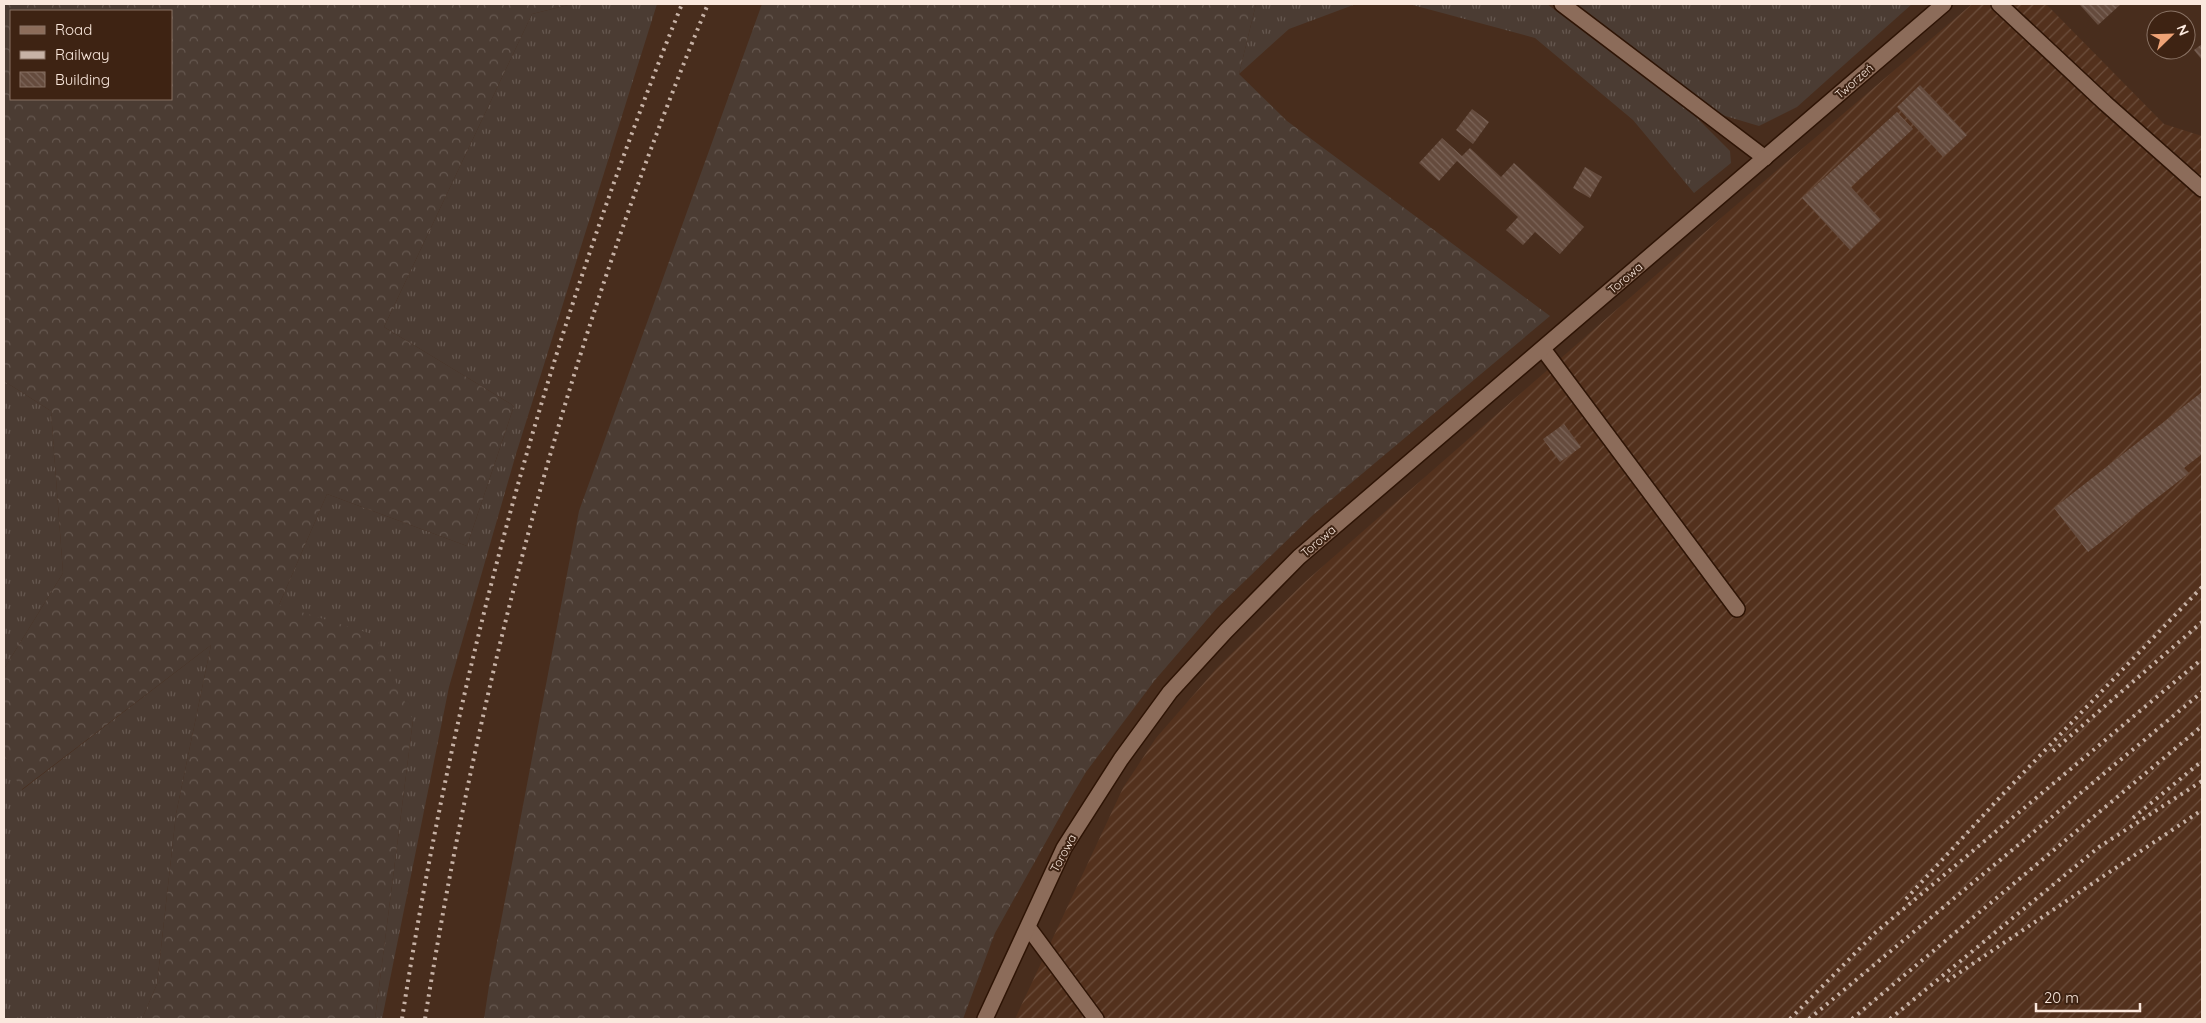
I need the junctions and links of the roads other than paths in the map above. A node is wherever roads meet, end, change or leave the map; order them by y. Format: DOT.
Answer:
graph roads {
  1 [pos="1562,4"];
  2 [pos="1944,4"];
  3 [pos="2000,4"];
  4 [pos="1765,158"];
  5 [pos="2202,189"];
  6 [pos="1543,349"];
  7 [pos="1737,609"];
  8 [pos="1028,926"];
  9 [pos="985,1019"];
  10 [pos="1096,1019"];
  1 -- 4 [label="street"];
  2 -- 4 [label="street, Tworzeń"];
  3 -- 5 [label="street"];
  4 -- 6 [label="street, Torowa"];
  6 -- 7 [label="street"];
  6 -- 8 [label="street, Torowa"];
  8 -- 9 [label="street, Torowa"];
  8 -- 10 [label="street"];
}
